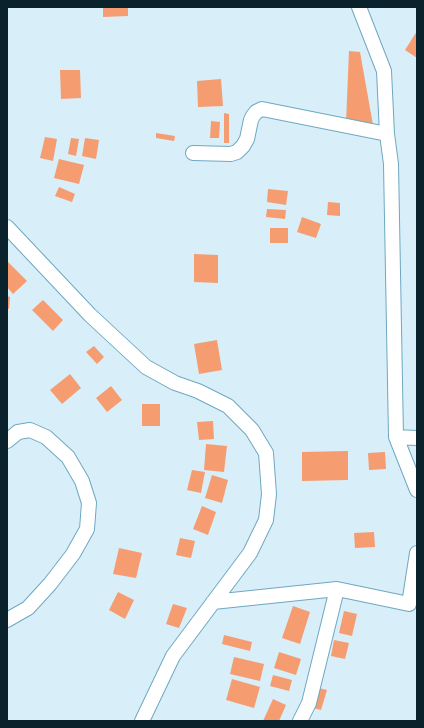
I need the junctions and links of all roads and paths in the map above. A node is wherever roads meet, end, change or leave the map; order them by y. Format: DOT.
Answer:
graph roads {
  1 [pos="359,7"];
  2 [pos="387,134"];
  3 [pos="193,153"];
  4 [pos="7,227"];
  5 [pos="396,437"];
  6 [pos="417,438"];
  7 [pos="7,441"];
  8 [pos="417,490"];
  9 [pos="417,553"];
  10 [pos="337,589"];
  11 [pos="214,602"];
  12 [pos="413,604"];
  13 [pos="7,620"];
  14 [pos="142,721"];
  15 [pos="300,721"];
  1 -- 2 [label="street"];
  2 -- 3 [label="street"];
  2 -- 5 [label="street"];
  4 -- 11 [label="street"];
  5 -- 6 [label="street"];
  5 -- 8 [label="street"];
  7 -- 13 [label="street"];
  9 -- 12 [label="street"];
  10 -- 11 [label="street"];
  10 -- 12 [label="street"];
  10 -- 15 [label="street"];
  11 -- 14 [label="street"];
}
